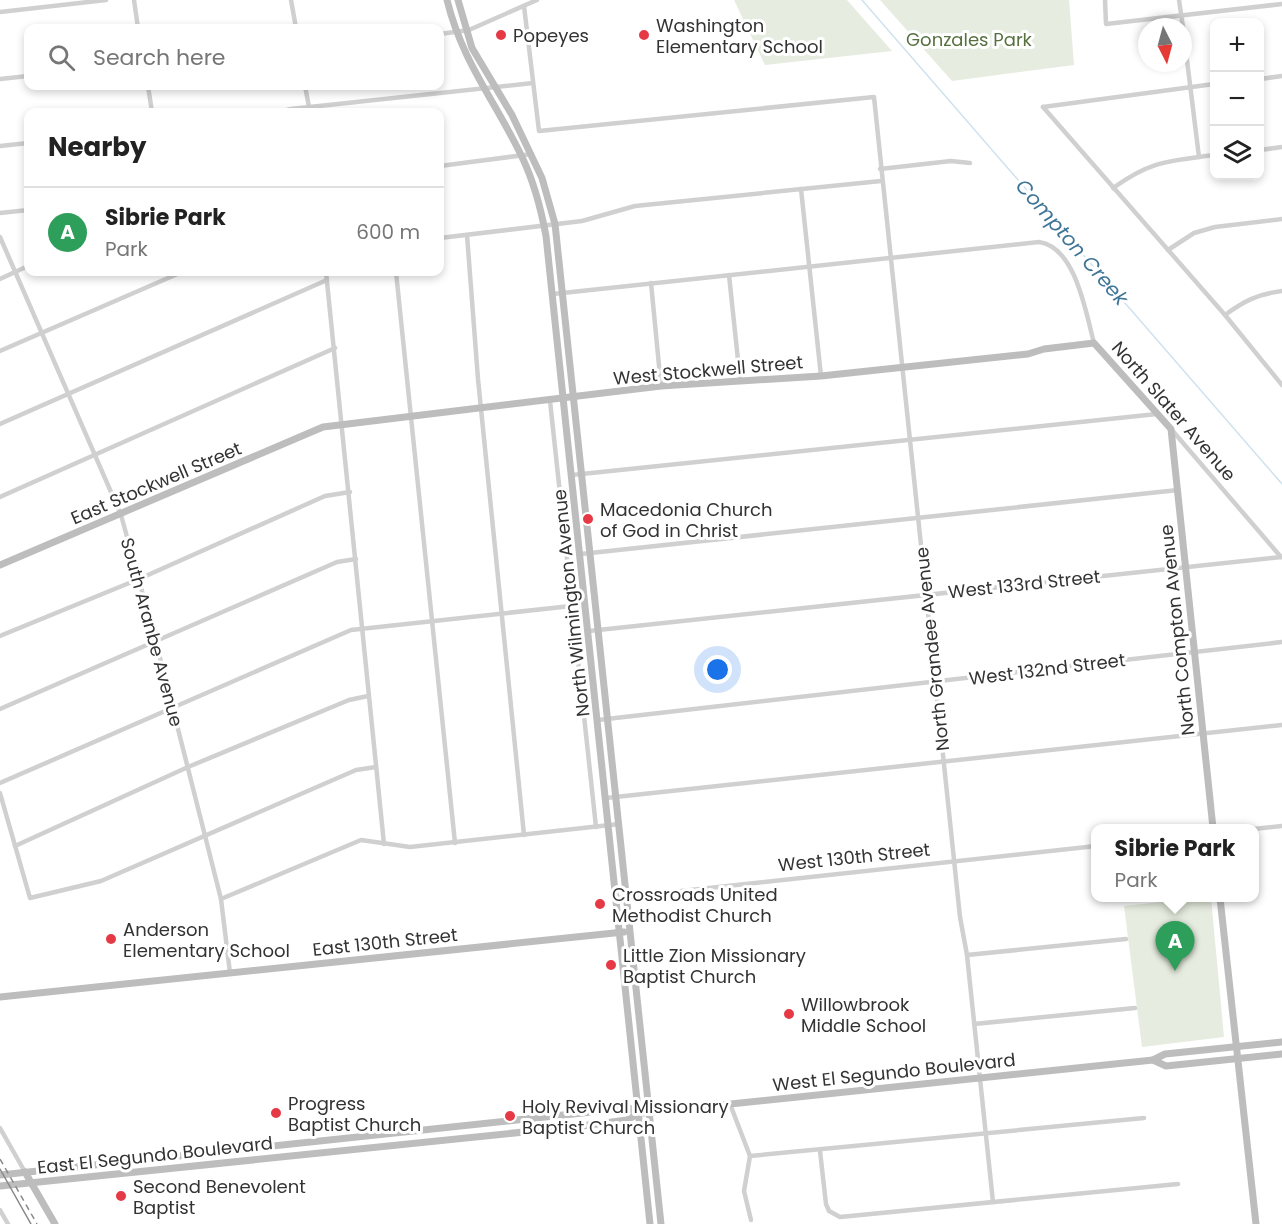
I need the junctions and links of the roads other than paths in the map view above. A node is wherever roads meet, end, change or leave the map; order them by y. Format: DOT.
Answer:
graph roads {
  1 [pos="106,0"];
  2 [pos="134,0"];
  3 [pos="291,0"];
  4 [pos="447,0"];
  5 [pos="458,0"];
  6 [pos="537,0"];
  7 [pos="1105,0"];
  8 [pos="1179,0"];
  9 [pos="1252,0"];
  10 [pos="1282,4"];
  11 [pos="524,6"];
  12 [pos="1253,7"];
  13 [pos="0,12"];
  14 [pos="1181,16"];
  15 [pos="137,24"];
  16 [pos="295,24"];
  17 [pos="466,30"];
  18 [pos="456,32"];
  19 [pos="444,33"];
  20 [pos="1189,72"];
  21 [pos="24,76"];
  22 [pos="1282,76"];
  23 [pos="1264,78"];
  24 [pos="0,79"];
  25 [pos="533,83"];
  26 [pos="1210,84"];
  27 [pos="1191,86"];
  28 [pos="482,88"];
  29 [pos="494,88"];
  30 [pos="149,90"];
  31 [pos="306,90"];
  32 [pos="151,108"];
  33 [pos="309,108"];
  34 [pos="325,108"];
  35 [pos="24,143"];
  36 [pos="0,146"];
  37 [pos="1282,147"];
  38 [pos="1264,149"];
  39 [pos="531,154"];
  40 [pos="521,156"];
  41 [pos="1210,156"];
  42 [pos="1199,157"];
  43 [pos="970,163"];
  44 [pos="444,166"];
  45 [pos="880,169"];
  46 [pos="881,181"];
  47 [pos="1113,188"];
  48 [pos="801,189"];
  49 [pos="24,210"];
  50 [pos="0,213"];
  51 [pos="1282,219"];
  52 [pos="555,224"];
  53 [pos="544,225"];
  54 [pos="467,235"];
  55 [pos="0,237"];
  56 [pos="444,238"];
  57 [pos="1168,250"];
  58 [pos="890,258"];
  59 [pos="809,267"];
  60 [pos="24,268"];
  61 [pos="14,273"];
  62 [pos="729,275"];
  63 [pos="173,276"];
  64 [pos="326,276"];
  65 [pos="396,276"];
  66 [pos="0,279"];
  67 [pos="327,280"];
  68 [pos="651,283"];
  69 [pos="1282,291"];
  70 [pos="564,293"];
  71 [pos="553,294"];
  72 [pos="1225,315"];
  73 [pos="42,332"];
  74 [pos="1094,344"];
  75 [pos="335,348"];
  76 [pos="0,351"];
  77 [pos="901,367"];
  78 [pos="820,376"];
  79 [pos="740,379"];
  80 [pos="1282,384"];
  81 [pos="661,386"];
  82 [pos="68,393"];
  83 [pos="574,397"];
  84 [pos="564,399"];
  85 [pos="550,401"];
  86 [pos="481,408"];
  87 [pos="1157,414"];
  88 [pos="410,417"];
  89 [pos="0,424"];
  90 [pos="344,425"];
  91 [pos="323,427"];
  92 [pos="1171,429"];
  93 [pos="909,440"];
  94 [pos="95,454"];
  95 [pos="582,474"];
  96 [pos="572,476"];
  97 [pos="1178,490"];
  98 [pos="350,492"];
  99 [pos="0,497"];
  100 [pos="121,515"];
  101 [pos="917,518"];
  102 [pos="591,553"];
  103 [pos="581,554"];
  104 [pos="1282,557"];
  105 [pos="356,559"];
  106 [pos="0,566"];
  107 [pos="1186,567"];
  108 [pos="139,579"];
  109 [pos="926,595"];
  110 [pos="571,606"];
  111 [pos="502,613"];
  112 [pos="431,621"];
  113 [pos="362,629"];
  114 [pos="599,630"];
  115 [pos="588,631"];
  116 [pos="0,636"];
  117 [pos="156,642"];
  118 [pos="1282,642"];
  119 [pos="1195,651"];
  120 [pos="935,682"];
  121 [pos="368,696"];
  122 [pos="172,706"];
  123 [pos="0,709"];
  124 [pos="608,719"];
  125 [pos="598,720"];
  126 [pos="1282,725"];
  127 [pos="1203,734"];
  128 [pos="944,762"];
  129 [pos="376,766"];
  130 [pos="188,767"];
  131 [pos="0,783"];
  132 [pos="0,793"];
  133 [pos="616,797"];
  134 [pos="606,798"];
  135 [pos="619,824"];
  136 [pos="1212,824"];
  137 [pos="609,825"];
  138 [pos="1282,826"];
  139 [pos="596,827"];
  140 [pos="1259,829"];
  141 [pos="524,835"];
  142 [pos="203,836"];
  143 [pos="455,843"];
  144 [pos="384,844"];
  145 [pos="15,846"];
  146 [pos="1091,846"];
  147 [pos="954,861"];
  148 [pos="626,897"];
  149 [pos="616,898"];
  150 [pos="221,899"];
  151 [pos="1220,902"];
  152 [pos="630,932"];
  153 [pos="620,933"];
  154 [pos="1126,939"];
  155 [pos="967,955"];
  156 [pos="230,973"];
  157 [pos="0,998"];
  158 [pos="1135,1008"];
  159 [pos="974,1024"];
  160 [pos="1282,1042"];
  161 [pos="1234,1046"];
  162 [pos="1282,1054"];
  163 [pos="1236,1058"];
  164 [pos="1153,1060"];
  165 [pos="980,1078"];
  166 [pos="730,1104"];
  167 [pos="648,1111"];
  168 [pos="638,1114"];
  169 [pos="1144,1118"];
  170 [pos="0,1128"];
  171 [pos="986,1134"];
  172 [pos="820,1151"];
  173 [pos="750,1156"];
  174 [pos="25,1172"];
  175 [pos="0,1175"];
  176 [pos="31,1184"];
  177 [pos="1178,1184"];
  178 [pos="0,1186"];
  179 [pos="993,1202"];
  180 [pos="0,1210"];
  181 [pos="751,1220"];
  182 [pos="8,1224"];
  183 [pos="54,1224"];
  184 [pos="650,1224"];
  185 [pos="661,1224"];
  186 [pos="1256,1224"];
  1 -- 13 [label="street"];
  2 -- 15 [label="street"];
  3 -- 16 [label="street"];
  4 -- 18 [label="main road, North Wilmington Avenue"];
  5 -- 17 [label="main road, North Wilmington Avenue"];
  6 -- 11 [label="street"];
  7 -- 14 [label="street"];
  8 -- 14 [label="street"];
  9 -- 12 [label="street"];
  10 -- 12 [label="street"];
  11 -- 17 [label="street"];
  11 -- 25 [label="street"];
  12 -- 14 [label="street"];
  17 -- 18 [label="street"];
  17 -- 29 [label="main road, North Wilmington Avenue"];
  18 -- 19 [label="street"];
  18 -- 28 [label="main road, North Wilmington Avenue"];
  20 -- 27 [label="street"];
  21 -- 24 [label="street"];
  22 -- 23 [label="street"];
  25 -- 29 [label="street"];
  25 -- 45 [label="street, North Grandee Avenue"];
  26 -- 27 [label="street"];
  27 -- 42 [label="street"];
  27 -- 47 [label="street"];
  28 -- 29 [label="street"];
  28 -- 34 [label="street"];
  28 -- 40 [label="main road, North Wilmington Avenue"];
  29 -- 39 [label="main road, North Wilmington Avenue"];
  30 -- 32 [label="street"];
  31 -- 33 [label="street"];
  35 -- 36 [label="street"];
  37 -- 38 [label="street"];
  39 -- 40 [label="street"];
  39 -- 52 [label="main road, North Wilmington Avenue"];
  40 -- 44 [label="street"];
  40 -- 53 [label="main road, North Wilmington Avenue"];
  41 -- 42 [label="street"];
  42 -- 47 [label="street"];
  43 -- 45 [label="street"];
  45 -- 46 [label="street, North Grandee Avenue"];
  46 -- 48 [label="street"];
  46 -- 58 [label="street, North Grandee Avenue"];
  47 -- 57 [label="street"];
  48 -- 52 [label="street"];
  48 -- 59 [label="street"];
  49 -- 50 [label="street"];
  51 -- 57 [label="street"];
  52 -- 53 [label="street"];
  52 -- 70 [label="main road, North Wilmington Avenue"];
  53 -- 54 [label="street"];
  53 -- 71 [label="main road, North Wilmington Avenue"];
  54 -- 56 [label="street"];
  54 -- 86 [label="street"];
  55 -- 61 [label="street, South Aranbe Avenue"];
  57 -- 72 [label="street"];
  58 -- 59 [label="street"];
  58 -- 74 [label="street, North Slater Avenue"];
  58 -- 77 [label="street, North Grandee Avenue"];
  59 -- 62 [label="street"];
  59 -- 78 [label="street"];
  60 -- 61 [label="street"];
  61 -- 66 [label="street"];
  61 -- 73 [label="street, South Aranbe Avenue"];
  62 -- 68 [label="street"];
  62 -- 79 [label="street"];
  63 -- 73 [label="street"];
  64 -- 67 [label="street"];
  65 -- 88 [label="street"];
  67 -- 75 [label="street"];
  67 -- 82 [label="street"];
  68 -- 70 [label="street"];
  68 -- 81 [label="street"];
  69 -- 72 [label="street"];
  70 -- 71 [label="street"];
  70 -- 83 [label="main road, North Wilmington Avenue"];
  71 -- 84 [label="main road, North Wilmington Avenue"];
  72 -- 80 [label="street"];
  73 -- 76 [label="street"];
  73 -- 82 [label="street, South Aranbe Avenue"];
  74 -- 77 [label="main road, West Stockwell Street"];
  74 -- 87 [label="main road, North Slater Avenue"];
  75 -- 90 [label="street"];
  75 -- 94 [label="street"];
  77 -- 78 [label="main road, West Stockwell Street"];
  77 -- 93 [label="street, North Grandee Avenue"];
  78 -- 79 [label="main road, West Stockwell Street"];
  79 -- 81 [label="main road, West Stockwell Street"];
  81 -- 83 [label="main road, West Stockwell Street"];
  82 -- 89 [label="street"];
  82 -- 94 [label="street, South Aranbe Avenue"];
  83 -- 84 [label="main road, West Stockwell Street"];
  83 -- 95 [label="main road, North Wilmington Avenue"];
  84 -- 85 [label="main road, West Stockwell Street"];
  84 -- 96 [label="main road, North Wilmington Avenue"];
  85 -- 86 [label="main road, West Stockwell Street"];
  85 -- 110 [label="street"];
  86 -- 88 [label="main road, West Stockwell Street"];
  86 -- 111 [label="street"];
  87 -- 92 [label="main road, North Slater Avenue"];
  87 -- 93 [label="street"];
  88 -- 90 [label="main road, West Stockwell Street"];
  88 -- 112 [label="street"];
  90 -- 91 [label="main road, West Stockwell Street"];
  90 -- 98 [label="street"];
  91 -- 100 [label="main road, East Stockwell Street"];
  92 -- 97 [label="main road, North Compton Avenue"];
  92 -- 104 [label="street, North Slater Avenue"];
  93 -- 95 [label="street"];
  93 -- 101 [label="street, North Grandee Avenue"];
  94 -- 99 [label="street"];
  94 -- 100 [label="street, South Aranbe Avenue"];
  95 -- 96 [label="street"];
  95 -- 102 [label="main road, North Wilmington Avenue"];
  96 -- 103 [label="main road, North Wilmington Avenue"];
  97 -- 101 [label="street"];
  97 -- 107 [label="main road, North Compton Avenue"];
  98 -- 105 [label="street"];
  98 -- 108 [label="street"];
  100 -- 106 [label="main road, East Stockwell Street"];
  100 -- 108 [label="street, South Aranbe Avenue"];
  101 -- 102 [label="street"];
  101 -- 109 [label="street, North Grandee Avenue"];
  102 -- 103 [label="street"];
  102 -- 114 [label="main road, North Wilmington Avenue"];
  103 -- 115 [label="main road, North Wilmington Avenue"];
  104 -- 107 [label="street, West 133rd Street"];
  105 -- 113 [label="street"];
  105 -- 117 [label="street"];
  107 -- 109 [label="street, West 133rd Street"];
  107 -- 119 [label="main road, North Compton Avenue"];
  108 -- 116 [label="street"];
  108 -- 117 [label="street, South Aranbe Avenue"];
  109 -- 114 [label="street, West 133rd Street"];
  109 -- 120 [label="street, North Grandee Avenue"];
  110 -- 111 [label="street"];
  110 -- 139 [label="street"];
  111 -- 112 [label="street"];
  111 -- 141 [label="street"];
  112 -- 113 [label="street"];
  112 -- 143 [label="street"];
  113 -- 121 [label="street"];
  113 -- 122 [label="street"];
  114 -- 115 [label="street, West 133rd Street"];
  114 -- 124 [label="main road, North Wilmington Avenue"];
  115 -- 125 [label="main road, North Wilmington Avenue"];
  117 -- 122 [label="street, South Aranbe Avenue"];
  117 -- 123 [label="street"];
  118 -- 119 [label="street, West 132nd Street"];
  119 -- 120 [label="street, West 132nd Street"];
  119 -- 127 [label="main road, North Compton Avenue"];
  120 -- 124 [label="street, West 132nd Street"];
  120 -- 128 [label="street, North Grandee Avenue"];
  121 -- 129 [label="street"];
  121 -- 130 [label="street"];
  122 -- 130 [label="street, South Aranbe Avenue"];
  122 -- 131 [label="street"];
  124 -- 125 [label="street, West 132nd Street"];
  124 -- 133 [label="main road, North Wilmington Avenue"];
  125 -- 134 [label="main road, North Wilmington Avenue"];
  126 -- 127 [label="street"];
  127 -- 128 [label="street"];
  127 -- 136 [label="main road, North Compton Avenue"];
  128 -- 133 [label="street"];
  128 -- 147 [label="street, North Grandee Avenue"];
  129 -- 142 [label="street"];
  129 -- 144 [label="street"];
  130 -- 142 [label="street, South Aranbe Avenue"];
  130 -- 145 [label="street"];
  132 -- 145 [label="street"];
  133 -- 134 [label="street"];
  133 -- 135 [label="main road, North Wilmington Avenue"];
  134 -- 137 [label="main road, North Wilmington Avenue"];
  135 -- 137 [label="street"];
  135 -- 148 [label="main road, North Wilmington Avenue"];
  137 -- 139 [label="street"];
  137 -- 149 [label="main road, North Wilmington Avenue"];
  138 -- 140 [label="street"];
  139 -- 141 [label="street"];
  141 -- 143 [label="street"];
  142 -- 145 [label="street"];
  142 -- 150 [label="street, South Aranbe Avenue"];
  143 -- 144 [label="street"];
  144 -- 150 [label="street"];
  146 -- 147 [label="street, West 130th Street"];
  147 -- 148 [label="street, West 130th Street"];
  147 -- 155 [label="street, North Grandee Avenue"];
  148 -- 149 [label="street, West 130th Street"];
  148 -- 152 [label="main road, North Wilmington Avenue"];
  149 -- 153 [label="main road, North Wilmington Avenue"];
  150 -- 156 [label="street, South Aranbe Avenue"];
  151 -- 161 [label="main road"];
  152 -- 153 [label="main road"];
  152 -- 167 [label="main road, North Wilmington Avenue"];
  153 -- 156 [label="main road, East 130th Street"];
  153 -- 168 [label="main road, North Wilmington Avenue"];
  154 -- 155 [label="street"];
  155 -- 159 [label="street, North Grandee Avenue"];
  156 -- 157 [label="main road, East 130th Street"];
  158 -- 159 [label="street"];
  159 -- 165 [label="street, North Grandee Avenue"];
  160 -- 161 [label="main road, West El Segundo Boulevard"];
  161 -- 163 [label="main road"];
  161 -- 164 [label="main road, West El Segundo Boulevard"];
  162 -- 163 [label="main road, West El Segundo Boulevard"];
  163 -- 164 [label="main road, West El Segundo Boulevard"];
  163 -- 186 [label="main road"];
  164 -- 165 [label="main road, West El Segundo Boulevard"];
  165 -- 166 [label="main road, West El Segundo Boulevard"];
  165 -- 171 [label="street, North Grandee Avenue"];
  166 -- 167 [label="main road, West El Segundo Boulevard"];
  166 -- 173 [label="street"];
  167 -- 168 [label="main road, West El Segundo Boulevard"];
  167 -- 185 [label="main road, North Wilmington Avenue"];
  168 -- 174 [label="main road, East El Segundo Boulevard"];
  168 -- 176 [label="main road, East El Segundo Boulevard"];
  168 -- 184 [label="main road, North Wilmington Avenue"];
  169 -- 171 [label="street"];
  170 -- 174 [label="street"];
  171 -- 172 [label="street"];
  171 -- 179 [label="street, North Grandee Avenue"];
  172 -- 173 [label="street"];
  172 -- 179 [label="street"];
  173 -- 181 [label="street"];
  174 -- 175 [label="main road, East El Segundo Boulevard"];
  174 -- 176 [label="main road"];
  176 -- 178 [label="main road, East El Segundo Boulevard"];
  176 -- 183 [label="main road"];
  177 -- 179 [label="street"];
  180 -- 182 [label="street"];
}
